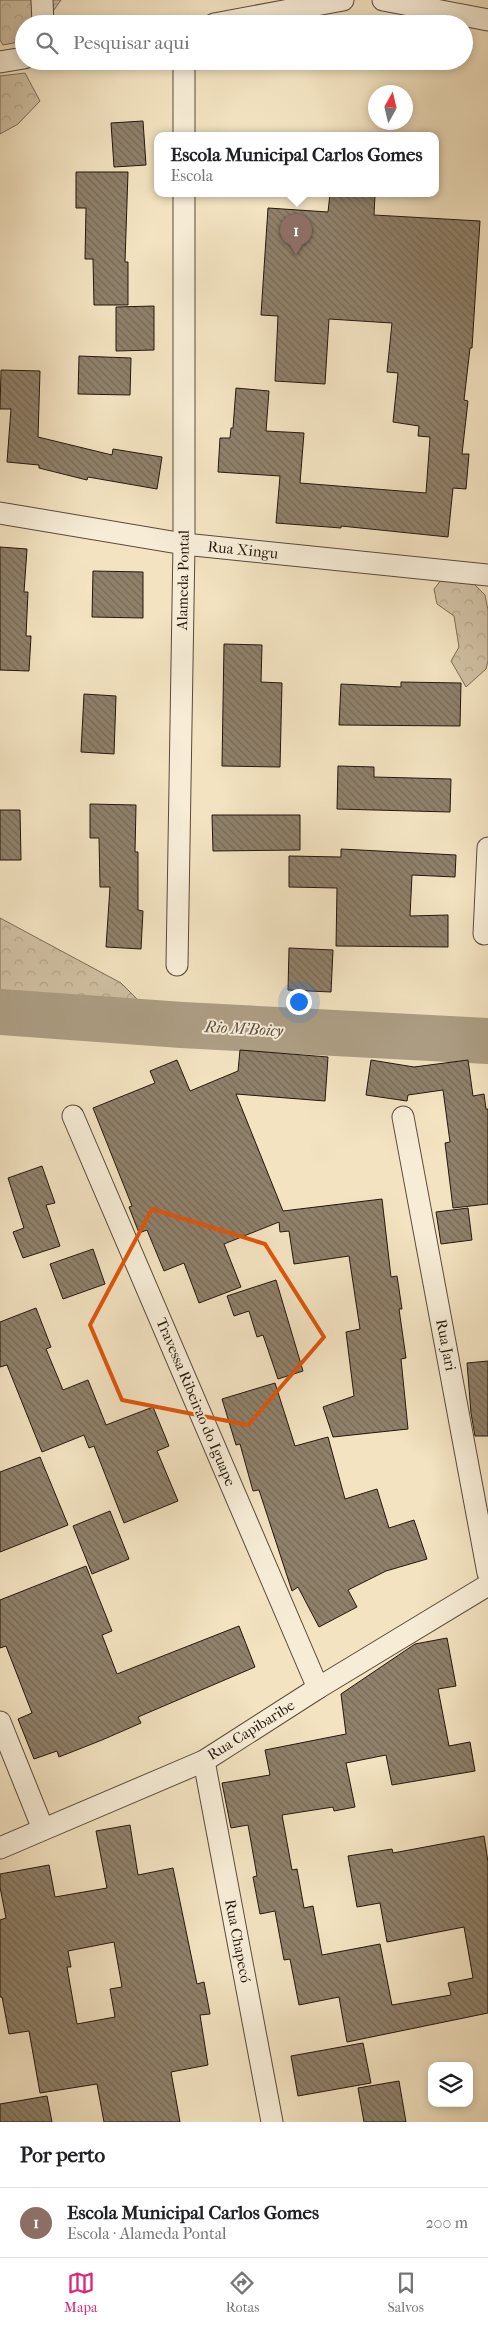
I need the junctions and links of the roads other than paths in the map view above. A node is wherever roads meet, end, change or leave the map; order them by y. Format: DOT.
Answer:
graph roads {
  1 [pos="42,0"];
  2 [pos="343,0"];
  3 [pos="383,0"];
  4 [pos="43,15"];
  5 [pos="262,15"];
  6 [pos="462,15"];
  7 [pos="473,17"];
  8 [pos="488,20"];
  9 [pos="15,60"];
  10 [pos="0,62"];
  11 [pos="184,70"];
  12 [pos="184,132"];
  13 [pos="184,197"];
  14 [pos="0,513"];
  15 [pos="184,544"];
  16 [pos="488,575"];
  17 [pos="488,848"];
  18 [pos="484,934"];
  19 [pos="176,966"];
  20 [pos="73,1116"];
  21 [pos="403,1117"];
  22 [pos="488,1573"];
  23 [pos="488,1585"];
  24 [pos="318,1688"];
  25 [pos="0,1722"];
  26 [pos="204,1761"];
  27 [pos="43,1829"];
  28 [pos="0,1848"];
  29 [pos="272,2122"];
  1 -- 4 [label="street"];
  2 -- 5 [label="street"];
  3 -- 6 [label="street"];
  7 -- 8 [label="street"];
  9 -- 10 [label="street"];
  11 -- 12 [label="street"];
  13 -- 15 [label="street, Alameda Pontal"];
  14 -- 15 [label="street, Rua Xingu"];
  15 -- 16 [label="street, Rua Xingu"];
  15 -- 19 [label="street, Alameda Pontal"];
  17 -- 18 [label="street"];
  20 -- 24 [label="street, Travessa Ribeirao do Iguape"];
  21 -- 22 [label="street, Rua Jari"];
  23 -- 24 [label="street, Rua Capibaribe"];
  24 -- 26 [label="street, Rua Capibaribe"];
  25 -- 27 [label="street"];
  26 -- 27 [label="street, Rua Capibaribe"];
  26 -- 29 [label="street, Rua Chapecó"];
  27 -- 28 [label="street, Rua Capibaribe"];
}
